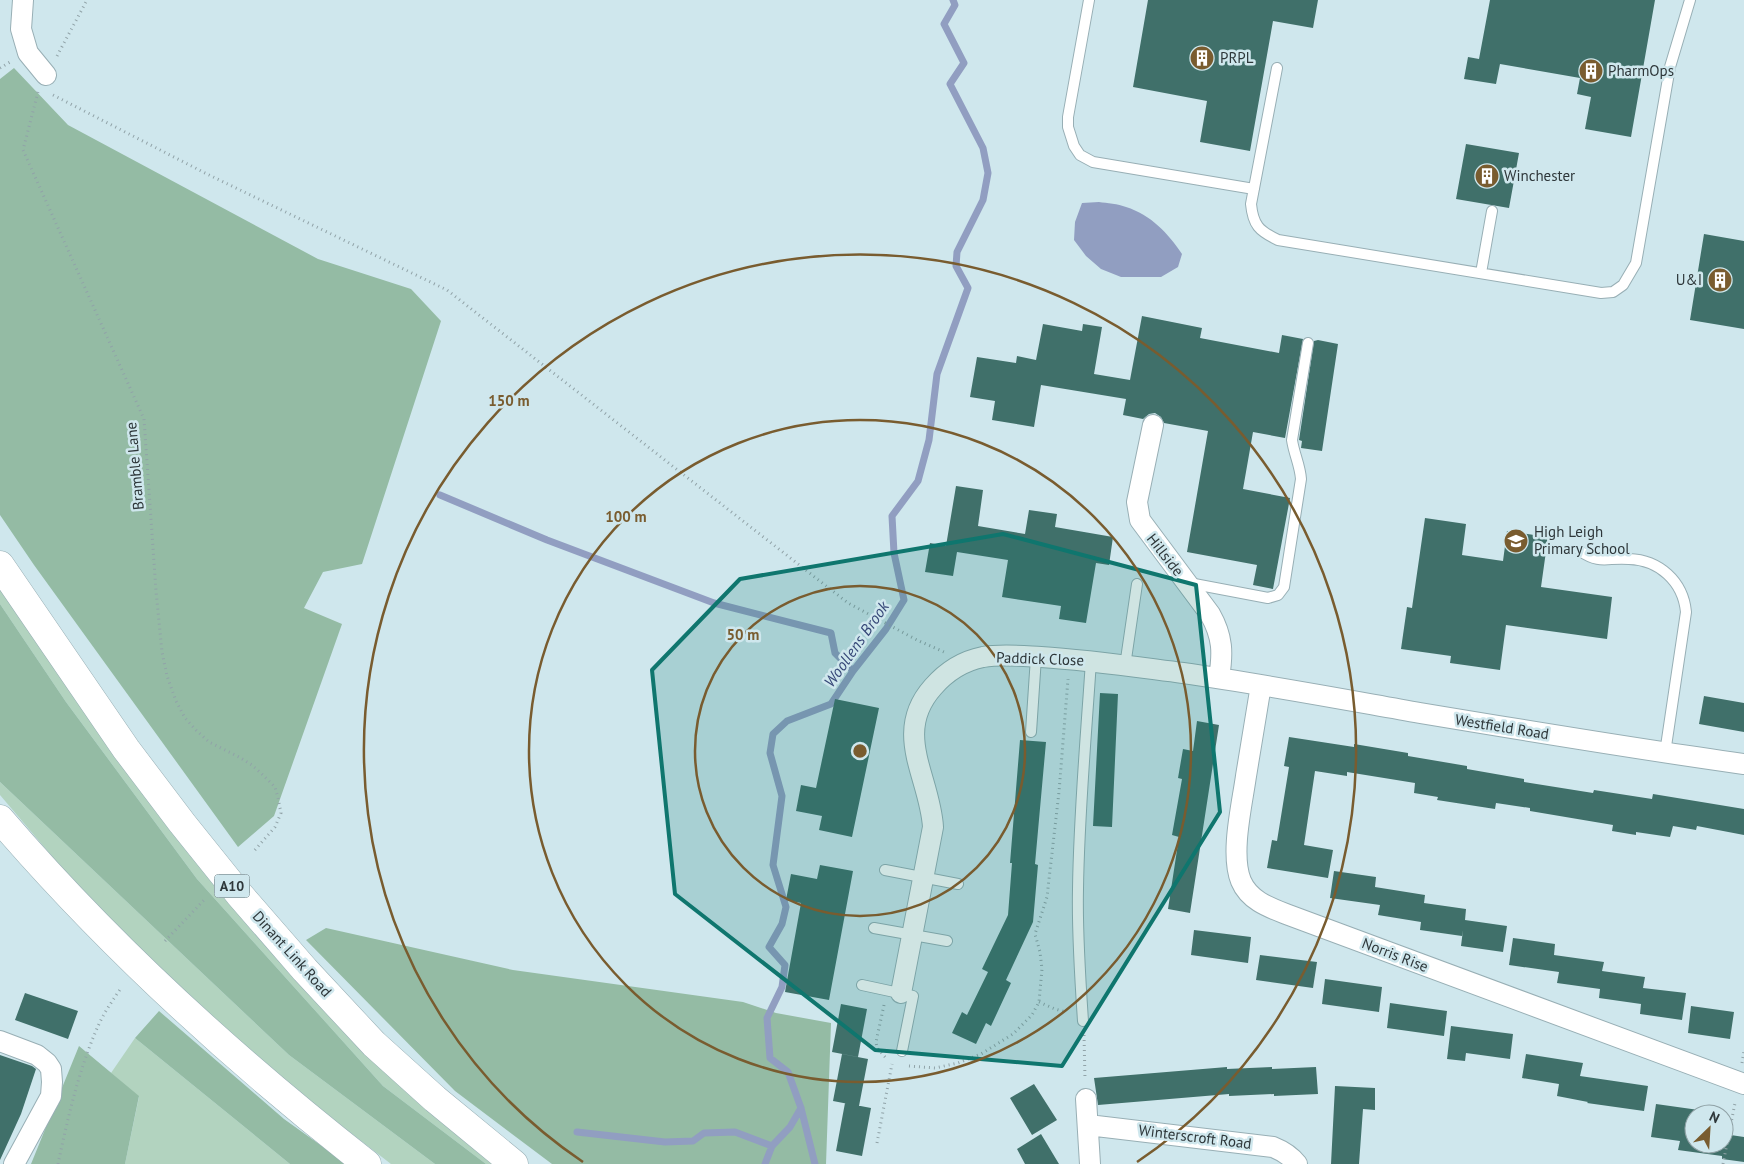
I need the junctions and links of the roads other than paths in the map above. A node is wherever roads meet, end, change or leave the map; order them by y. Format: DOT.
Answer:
graph roads {
  1 [pos="23,0"];
  2 [pos="1089,0"];
  3 [pos="1690,0"];
  4 [pos="1277,68"];
  5 [pos="42,82"];
  6 [pos="1254,189"];
  7 [pos="1492,211"];
  8 [pos="1481,273"];
  9 [pos="1308,343"];
  10 [pos="1153,425"];
  11 [pos="1580,551"];
  12 [pos="0,565"];
  13 [pos="1186,582"];
  14 [pos="1137,584"];
  15 [pos="1036,657"];
  16 [pos="1091,661"];
  17 [pos="1125,666"];
  18 [pos="1220,678"];
  19 [pos="1260,685"];
  20 [pos="1032,732"];
  21 [pos="1665,753"];
  22 [pos="1744,764"];
  23 [pos="0,819"];
  24 [pos="885,870"];
  25 [pos="924,878"];
  26 [pos="958,884"];
  27 [pos="874,928"];
  28 [pos="913,935"];
  29 [pos="947,941"];
  30 [pos="862,984"];
  31 [pos="894,992"];
  32 [pos="1083,1018"];
  33 [pos="0,1040"];
  34 [pos="902,1051"];
  35 [pos="1742,1083"];
  36 [pos="1086,1099"];
  37 [pos="1088,1125"];
  38 [pos="14,1164"];
  39 [pos="367,1164"];
  40 [pos="514,1164"];
  41 [pos="1090,1164"];
  42 [pos="1297,1164"];
  1 -- 5 [label="street"];
  2 -- 6 [label="lane"];
  3 -- 8 [label="lane"];
  4 -- 6 [label="lane"];
  6 -- 8 [label="lane"];
  7 -- 8 [label="lane"];
  9 -- 13 [label="lane"];
  10 -- 13 [label="street, Hillside"];
  11 -- 21 [label="lane"];
  12 -- 40 [label="main road, Dinant Link Road / A10"];
  13 -- 18 [label="street, Hillside"];
  14 -- 17 [label="lane"];
  15 -- 16 [label="street, Paddick Close"];
  15 -- 20 [label="lane"];
  15 -- 25 [label="street, Paddick Close"];
  16 -- 17 [label="street, Paddick Close"];
  16 -- 32 [label="lane"];
  17 -- 18 [label="street, Paddick Close"];
  18 -- 19 [label="street, Paddick Close"];
  19 -- 21 [label="street, Westfield Road"];
  19 -- 35 [label="street, Norris Rise"];
  21 -- 22 [label="street, Westfield Road"];
  23 -- 39 [label="main road"];
  24 -- 25 [label="lane"];
  25 -- 26 [label="lane"];
  25 -- 28 [label="street, Paddick Close"];
  27 -- 28 [label="lane"];
  28 -- 29 [label="lane"];
  28 -- 31 [label="street, Paddick Close"];
  30 -- 31 [label="lane"];
  31 -- 34 [label="lane"];
  33 -- 38 [label="street"];
  36 -- 37 [label="street"];
  37 -- 41 [label="street"];
  37 -- 42 [label="street, Winterscroft Road"];
}
